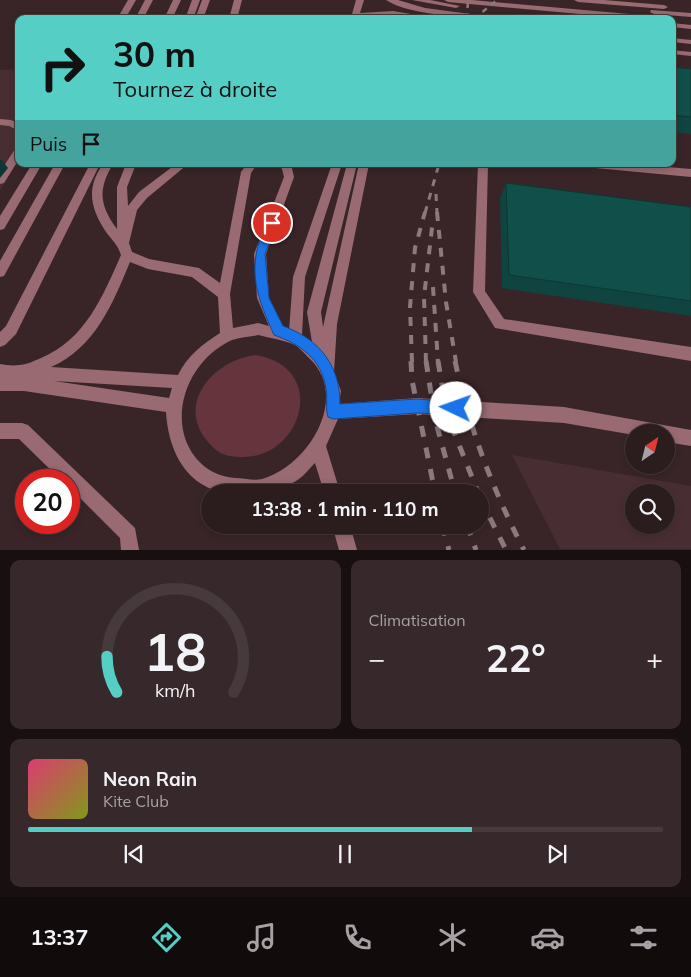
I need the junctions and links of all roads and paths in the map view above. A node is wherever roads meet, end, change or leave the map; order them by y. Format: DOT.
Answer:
graph roads {
  1 [pos="132,0"];
  2 [pos="149,0"];
  3 [pos="177,0"];
  4 [pos="184,0"];
  5 [pos="196,0"];
  6 [pos="206,0"];
  7 [pos="238,0"];
  8 [pos="360,0"];
  9 [pos="390,0"];
  10 [pos="416,0"];
  11 [pos="448,0"];
  12 [pos="512,0"];
  13 [pos="578,0"];
  14 [pos="652,0"];
  15 [pos="678,8"];
  16 [pos="691,10"];
  17 [pos="123,15"];
  18 [pos="141,15"];
  19 [pos="170,15"];
  20 [pos="178,15"];
  21 [pos="190,15"];
  22 [pos="200,15"];
  23 [pos="234,15"];
  24 [pos="354,15"];
  25 [pos="374,15"];
  26 [pos="411,15"];
  27 [pos="468,15"];
  28 [pos="556,15"];
  29 [pos="618,15"];
  30 [pos="691,15"];
  31 [pos="676,20"];
  32 [pos="691,21"];
  33 [pos="676,25"];
  34 [pos="691,27"];
  35 [pos="676,35"];
  36 [pos="691,36"];
  37 [pos="676,40"];
  38 [pos="691,42"];
  39 [pos="676,52"];
  40 [pos="691,54"];
  41 [pos="0,122"];
  42 [pos="15,126"];
  43 [pos="15,157"];
  44 [pos="35,167"];
  45 [pos="58,167"];
  46 [pos="93,167"];
  47 [pos="106,167"];
  48 [pos="130,167"];
  49 [pos="138,167"];
  50 [pos="179,167"];
  51 [pos="250,167"];
  52 [pos="287,167"];
  53 [pos="336,167"];
  54 [pos="351,167"];
  55 [pos="363,167"];
  56 [pos="483,167"];
  57 [pos="627,167"];
  58 [pos="691,173"];
  59 [pos="0,180"];
  60 [pos="122,200"];
  61 [pos="0,226"];
  62 [pos="125,249"];
  63 [pos="0,272"];
  64 [pos="224,294"];
  65 [pos="278,331"];
  66 [pos="227,336"];
  67 [pos="294,336"];
  68 [pos="0,341"];
  69 [pos="691,354"];
  70 [pos="324,364"];
  71 [pos="22,372"];
  72 [pos="0,375"];
  73 [pos="181,382"];
  74 [pos="174,406"];
  75 [pos="333,412"];
  76 [pos="625,426"];
  77 [pos="0,431"];
  78 [pos="675,435"];
  79 [pos="691,438"];
  80 [pos="319,448"];
  81 [pos="330,484"];
  82 [pos="344,534"];
  83 [pos="130,550"];
  84 [pos="348,550"];
  1 -- 17 [label="street"];
  2 -- 18 [label="street"];
  3 -- 19 [label="street"];
  4 -- 20 [label="street"];
  5 -- 21 [label="street"];
  6 -- 22 [label="street"];
  7 -- 23 [label="street"];
  8 -- 24 [label="street"];
  9 -- 27 [label="street"];
  10 -- 28 [label="street"];
  11 -- 29 [label="street"];
  12 -- 30 [label="street"];
  13 -- 15 [label="street"];
  14 -- 15 [label="street"];
  15 -- 16 [label="street"];
  25 -- 26 [label="street"];
  31 -- 32 [label="street"];
  33 -- 34 [label="street"];
  35 -- 36 [label="street"];
  37 -- 38 [label="street"];
  39 -- 40 [label="street"];
  41 -- 42 [label="street"];
  43 -- 59 [label="street"];
  44 -- 61 [label="street"];
  45 -- 63 [label="street"];
  46 -- 68 [label="street"];
  47 -- 62 [label="street"];
  48 -- 60 [label="street"];
  49 -- 60 [label="street"];
  50 -- 62 [label="street"];
  51 -- 64 [label="street"];
  52 -- 65 [label="street"];
  53 -- 67 [label="street"];
  54 -- 70 [label="street"];
  55 -- 70 [label="street"];
  56 -- 69 [label="street"];
  57 -- 58 [label="street"];
  60 -- 62 [label="street"];
  62 -- 64 [label="street"];
  62 -- 71 [label="street"];
  64 -- 66 [label="street"];
  65 -- 66 [label="street"];
  65 -- 67 [label="street"];
  66 -- 73 [label="street"];
  67 -- 70 [label="street"];
  70 -- 75 [label="street"];
  71 -- 72 [label="street"];
  71 -- 73 [label="street"];
  72 -- 74 [label="street"];
  73 -- 74 [label="street"];
  74 -- 80 [label="street"];
  75 -- 76 [label="street"];
  75 -- 80 [label="street"];
  77 -- 83 [label="street"];
  78 -- 79 [label="street"];
  80 -- 81 [label="street"];
  82 -- 84 [label="street"];
}
